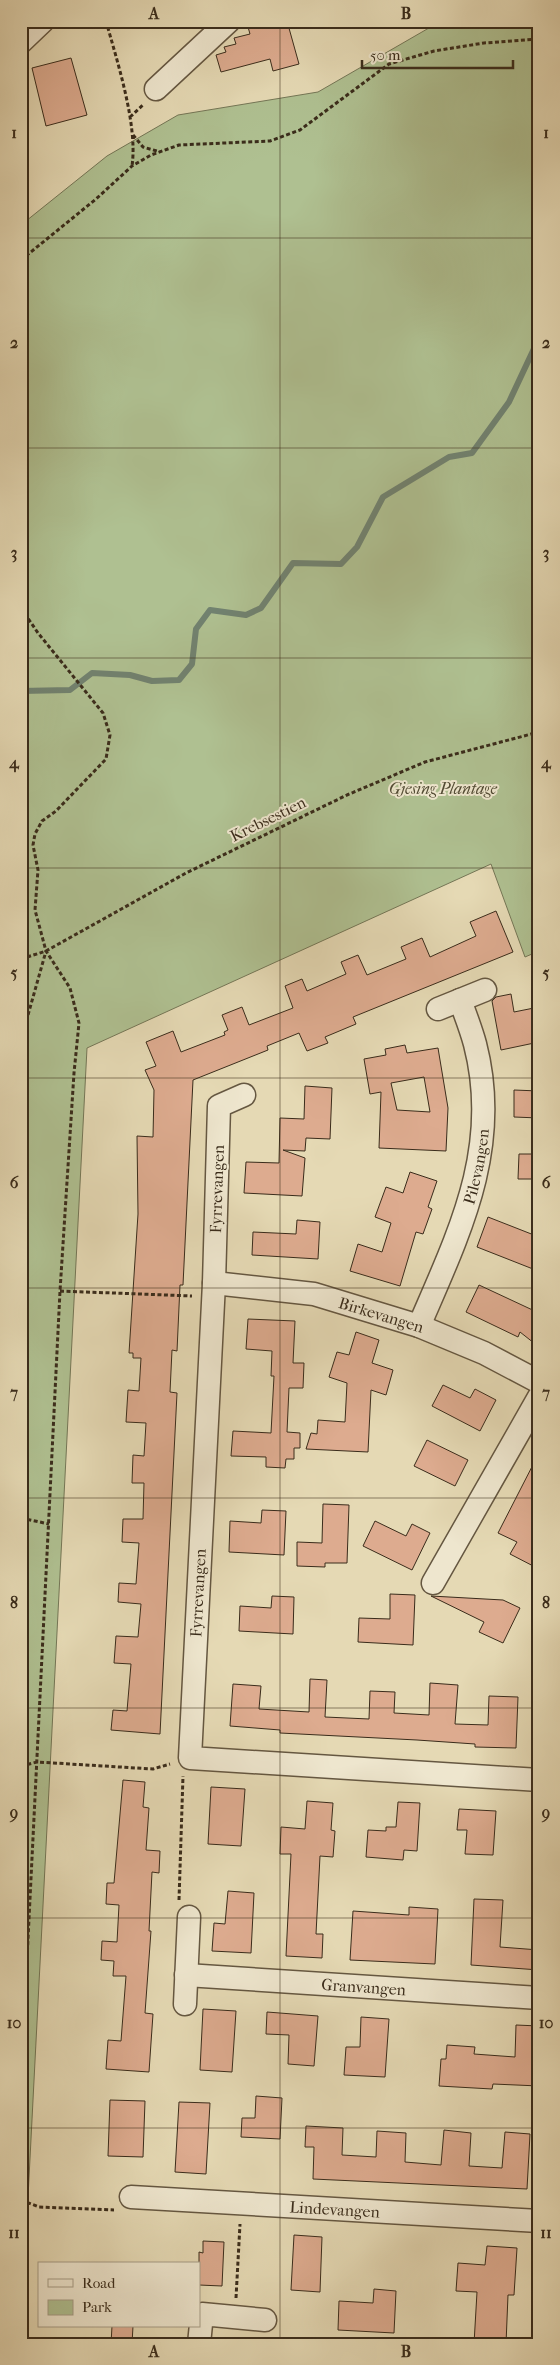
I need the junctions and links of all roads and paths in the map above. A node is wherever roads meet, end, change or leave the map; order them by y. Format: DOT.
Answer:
graph roads {
  1 [pos="43,21"];
  2 [pos="106,21"];
  3 [pos="229,21"];
  4 [pos="539,39"];
  5 [pos="21,42"];
  6 [pos="156,90"];
  7 [pos="132,134"];
  8 [pos="161,152"];
  9 [pos="132,166"];
  10 [pos="21,260"];
  11 [pos="21,608"];
  12 [pos="539,732"];
  13 [pos="46,951"];
  14 [pos="21,960"];
  15 [pos="485,990"];
  16 [pos="460,1000"];
  17 [pos="438,1009"];
  18 [pos="21,1040"];
  19 [pos="244,1095"];
  20 [pos="214,1283"];
  21 [pos="60,1291"];
  22 [pos="419,1326"];
  23 [pos="539,1382"];
  24 [pos="539,1396"];
  25 [pos="21,1518"];
  26 [pos="49,1524"];
  27 [pos="433,1583"];
  28 [pos="190,1758"];
  29 [pos="37,1762"];
  30 [pos="21,1766"];
  31 [pos="539,1780"];
  32 [pos="189,1916"];
  33 [pos="186,1974"];
  34 [pos="539,1998"];
  35 [pos="185,2004"];
  36 [pos="21,2081"];
  37 [pos="131,2197"];
  38 [pos="21,2200"];
  39 [pos="242,2204"];
  40 [pos="539,2221"];
  41 [pos="235,2317"];
  42 [pos="265,2320"];
  43 [pos="199,2344"];
  1 -- 5 [label="street"];
  2 -- 7 [label="path"];
  3 -- 6 [label="street"];
  4 -- 8 [label="path"];
  7 -- 8 [label="path"];
  7 -- 9 [label="path"];
  8 -- 9 [label="path"];
  9 -- 10 [label="path"];
  11 -- 13 [label="path"];
  12 -- 13 [label="path, Krebsestien"];
  13 -- 14 [label="path, Krebsestien"];
  13 -- 18 [label="path"];
  13 -- 21 [label="path"];
  15 -- 16 [label="street"];
  16 -- 17 [label="street"];
  16 -- 22 [label="street, Pilevangen"];
  19 -- 20 [label="street, Fyrrevangen"];
  20 -- 21 [label="path"];
  20 -- 22 [label="street, Birkevangen"];
  20 -- 28 [label="street, Fyrrevangen"];
  21 -- 26 [label="path"];
  22 -- 23 [label="street, Birkevangen"];
  24 -- 27 [label="street"];
  25 -- 26 [label="path"];
  26 -- 29 [label="path"];
  28 -- 29 [label="path"];
  28 -- 31 [label="street"];
  28 -- 32 [label="path"];
  29 -- 30 [label="path"];
  29 -- 36 [label="path"];
  32 -- 33 [label="street"];
  33 -- 34 [label="street, Granvangen"];
  33 -- 35 [label="street"];
  37 -- 38 [label="path"];
  37 -- 39 [label="street, Lindevangen"];
  39 -- 40 [label="street, Lindevangen"];
  39 -- 41 [label="path"];
  41 -- 42 [label="street"];
  41 -- 43 [label="street"];
}
